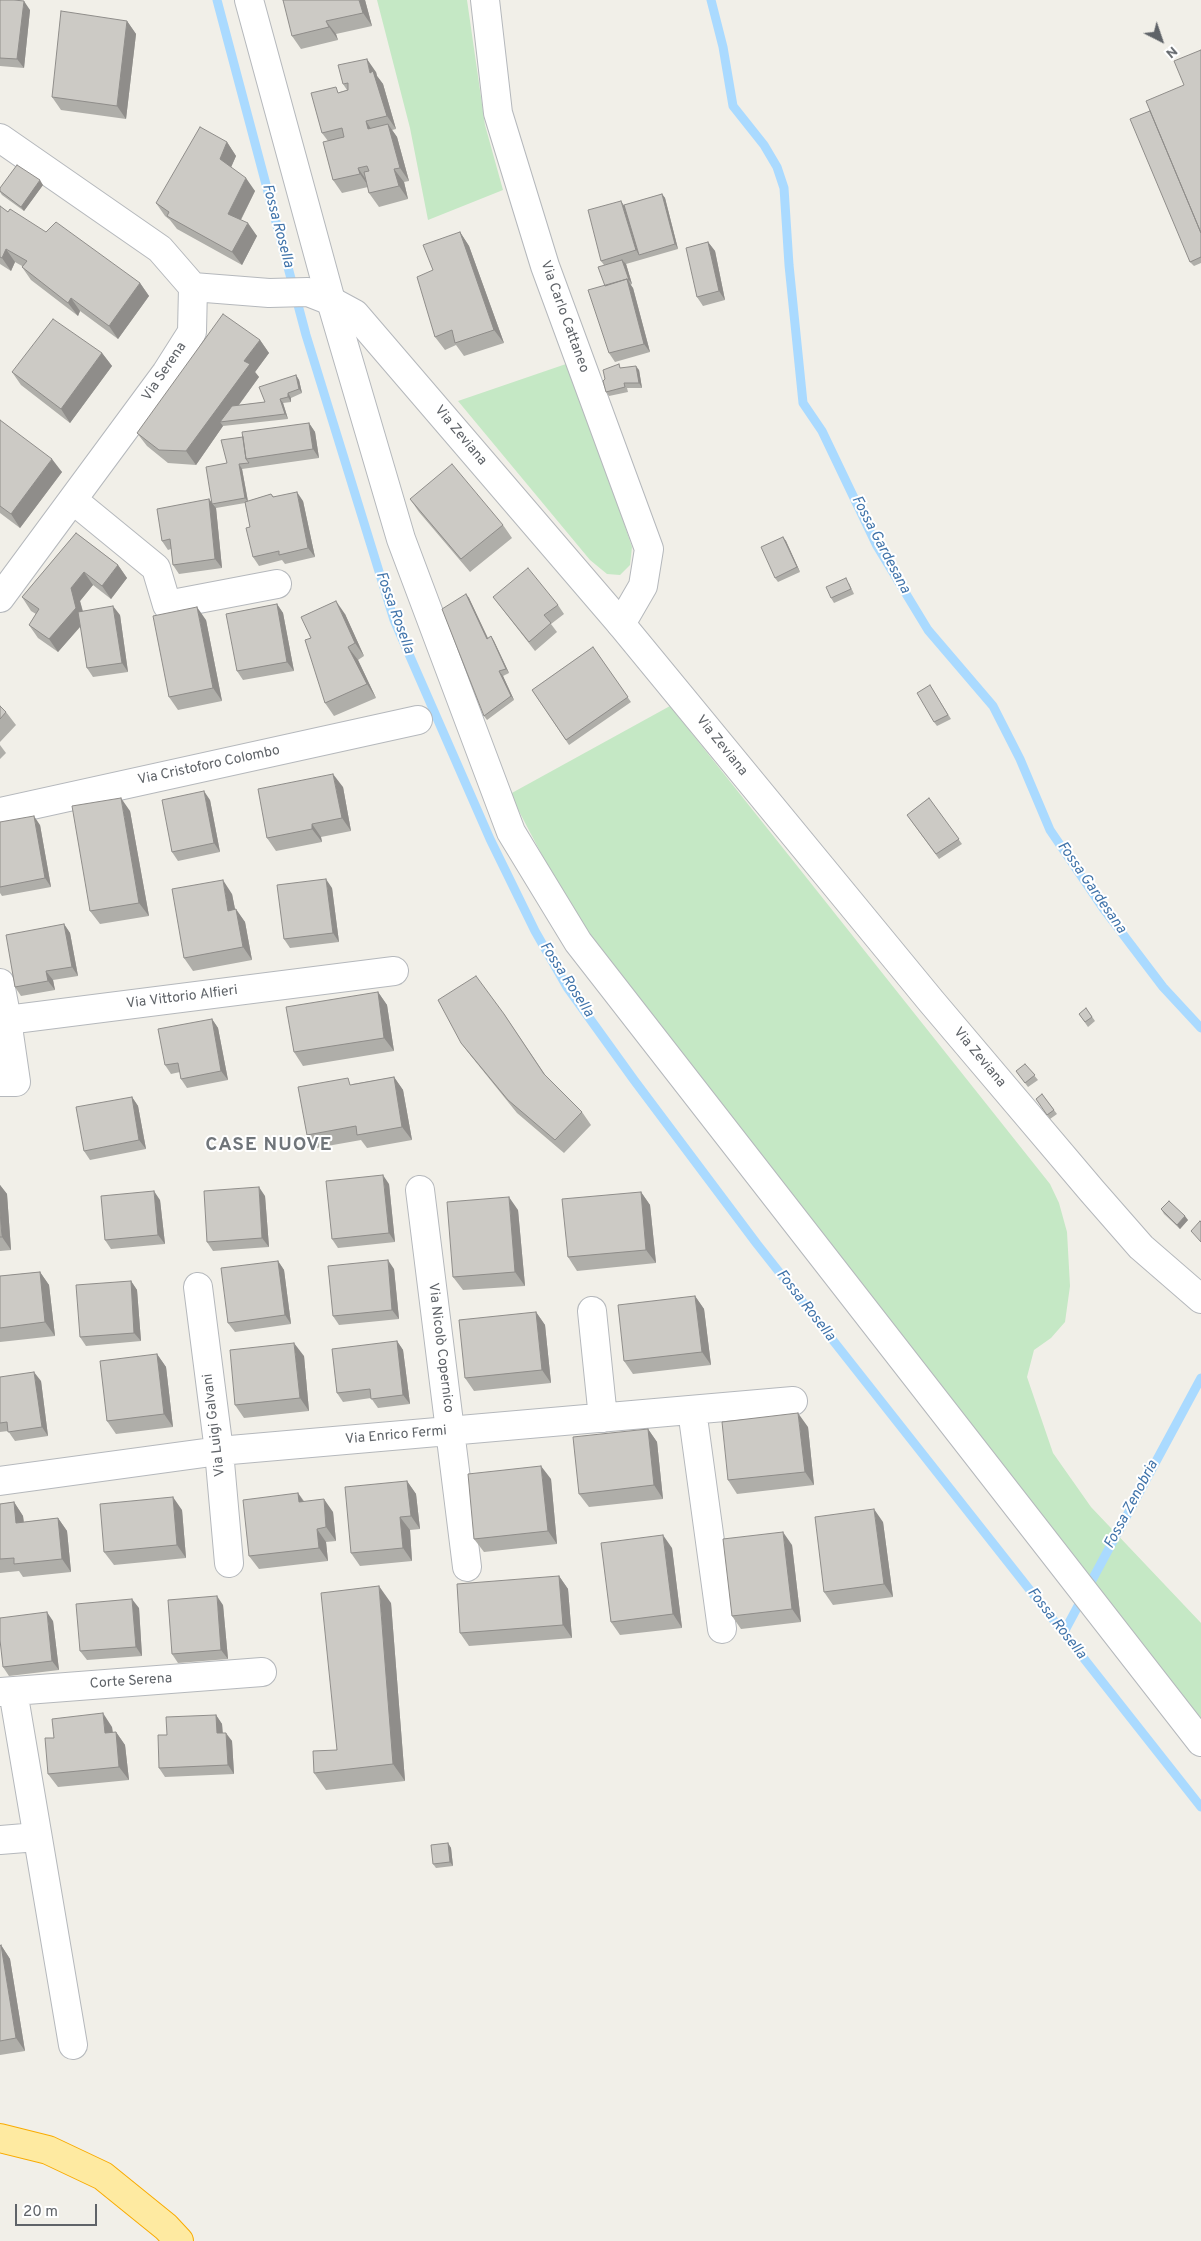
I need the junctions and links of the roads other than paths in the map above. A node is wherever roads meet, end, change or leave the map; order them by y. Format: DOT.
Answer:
graph roads {
  1 [pos="250,0"];
  2 [pos="485,0"];
  3 [pos="0,138"];
  4 [pos="193,287"];
  5 [pos="319,296"];
  6 [pos="73,500"];
  7 [pos="277,584"];
  8 [pos="0,598"];
  9 [pos="621,624"];
  10 [pos="418,720"];
  11 [pos="0,812"];
  12 [pos="394,971"];
  13 [pos="0,983"];
  14 [pos="7,1020"];
  15 [pos="0,1082"];
  16 [pos="420,1190"];
  17 [pos="198,1286"];
  18 [pos="1201,1299"];
  19 [pos="592,1312"];
  20 [pos="793,1401"];
  21 [pos="692,1410"];
  22 [pos="603,1418"];
  23 [pos="451,1431"];
  24 [pos="219,1451"];
  25 [pos="0,1481"];
  26 [pos="230,1563"];
  27 [pos="467,1567"];
  28 [pos="722,1629"];
  29 [pos="262,1672"];
  30 [pos="7,1691"];
  31 [pos="1201,1742"];
  32 [pos="37,1837"];
  33 [pos="0,1840"];
  34 [pos="73,2045"];
  35 [pos="0,2138"];
  36 [pos="179,2241"];
  1 -- 5 [label="street"];
  2 -- 9 [label="street, Via Carlo Cattaneo"];
  3 -- 4 [label="street"];
  4 -- 5 [label="street"];
  4 -- 6 [label="street, Via Serena"];
  5 -- 9 [label="street, Via Zeviana"];
  5 -- 31 [label="street"];
  6 -- 7 [label="street"];
  6 -- 8 [label="street, Via Serena"];
  9 -- 18 [label="street, Via Zeviana"];
  10 -- 11 [label="street, Via Cristoforo Colombo"];
  12 -- 14 [label="street, Via Vittorio Alfieri"];
  13 -- 14 [label="street"];
  14 -- 15 [label="street"];
  16 -- 23 [label="street, Via Nicolò Copernico"];
  17 -- 24 [label="street, Via Luigi Galvani"];
  19 -- 22 [label="street"];
  20 -- 21 [label="street, Via Enrico Fermi"];
  21 -- 22 [label="street, Via Enrico Fermi"];
  21 -- 28 [label="street"];
  22 -- 23 [label="street, Via Enrico Fermi"];
  23 -- 24 [label="street, Via Enrico Fermi"];
  23 -- 27 [label="street, Via Nicolò Copernico"];
  24 -- 25 [label="street, Via Enrico Fermi"];
  24 -- 26 [label="street, Via Luigi Galvani"];
  29 -- 30 [label="street, Corte Serena"];
  30 -- 32 [label="street"];
  32 -- 33 [label="street"];
  32 -- 34 [label="street"];
  35 -- 36 [label="highway"];
}
